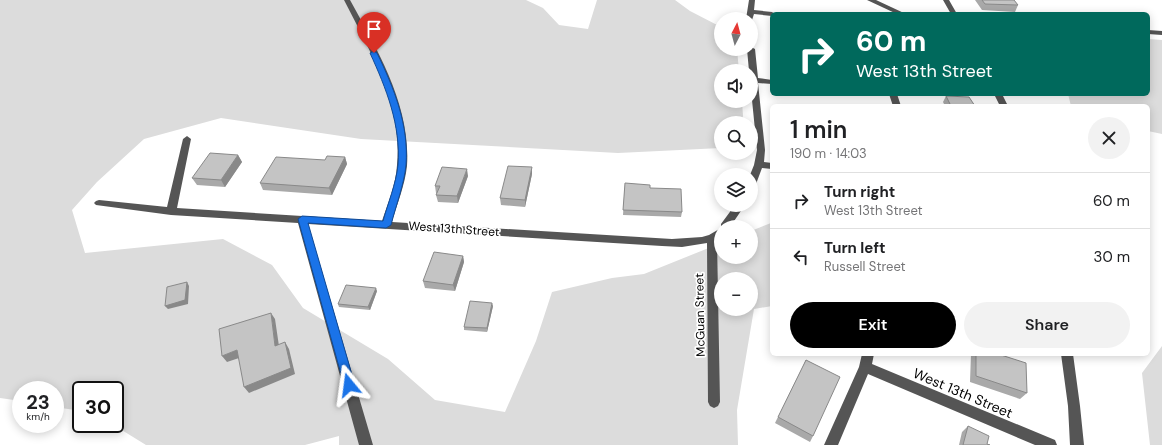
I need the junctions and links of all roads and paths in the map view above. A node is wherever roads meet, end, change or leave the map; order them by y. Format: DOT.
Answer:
graph roads {
  1 [pos="347,0"];
  2 [pos="752,0"];
  3 [pos="870,0"];
  4 [pos="946,0"];
  5 [pos="750,12"];
  6 [pos="898,12"];
  7 [pos="953,12"];
  8 [pos="770,14"];
  9 [pos="758,15"];
  10 [pos="1150,32"];
  11 [pos="1162,33"];
  12 [pos="758,80"];
  13 [pos="770,82"];
  14 [pos="757,108"];
  15 [pos="187,139"];
  16 [pos="759,165"];
  17 [pos="770,166"];
  18 [pos="758,168"];
  19 [pos="99,203"];
  20 [pos="171,211"];
  21 [pos="302,219"];
  22 [pos="386,225"];
  23 [pos="714,236"];
  24 [pos="716,264"];
  25 [pos="868,356"];
  26 [pos="1067,356"];
  27 [pos="866,367"];
  28 [pos="714,402"];
  29 [pos="366,445"];
  30 [pos="831,445"];
  31 [pos="1050,445"];
  32 [pos="1077,445"];
  1 -- 22 [label="street"];
  2 -- 5 [label="street"];
  3 -- 6 [label="street"];
  4 -- 7 [label="street"];
  8 -- 9 [label="street"];
  10 -- 11 [label="street"];
  12 -- 13 [label="street"];
  14 -- 16 [label="street"];
  15 -- 20 [label="street"];
  16 -- 17 [label="street"];
  16 -- 18 [label="street"];
  19 -- 20 [label="street, West 13th Street"];
  20 -- 21 [label="street, West 13th Street"];
  21 -- 22 [label="street, West 13th Street"];
  21 -- 29 [label="street"];
  22 -- 23 [label="street, West 13th Street"];
  24 -- 28 [label="street, McGuan Street"];
  25 -- 27 [label="street"];
  26 -- 32 [label="street"];
  27 -- 30 [label="street"];
  27 -- 31 [label="street, West 13th Street"];
}
